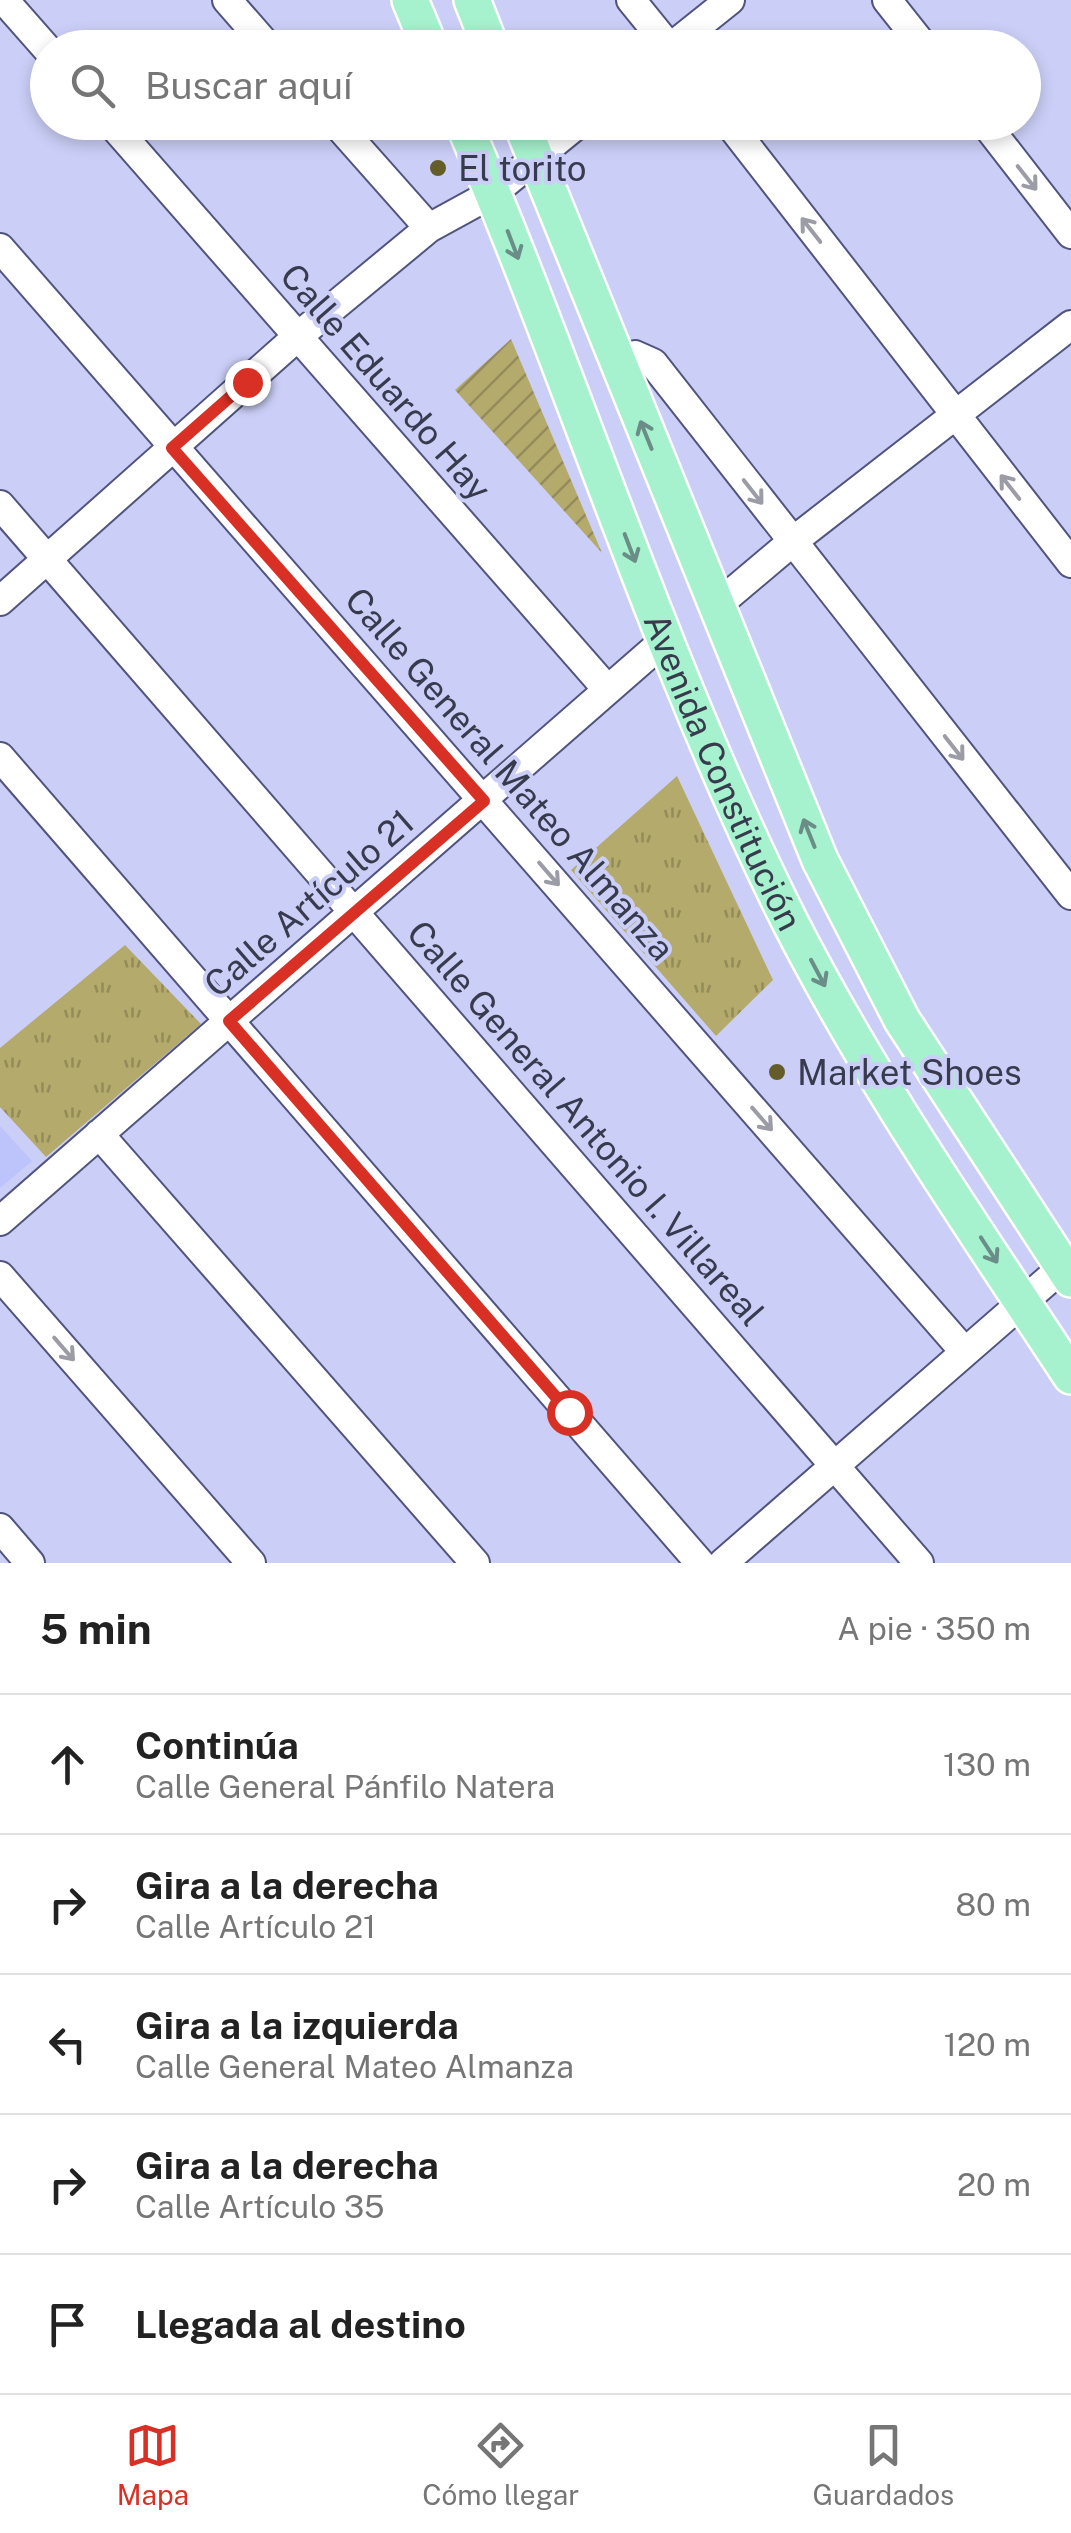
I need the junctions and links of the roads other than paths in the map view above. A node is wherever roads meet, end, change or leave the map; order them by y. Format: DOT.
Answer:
graph roads {
  1 [pos="4,0"];
  2 [pos="227,0"];
  3 [pos="410,0"];
  4 [pos="472,0"];
  5 [pos="632,0"];
  6 [pos="730,0"];
  7 [pos="887,0"];
  8 [pos="30,30"];
  9 [pos="253,30"];
  10 [pos="422,30"];
  11 [pos="484,30"];
  12 [pos="656,30"];
  13 [pos="692,30"];
  14 [pos="911,30"];
  15 [pos="126,140"];
  16 [pos="351,140"];
  17 [pos="470,140"];
  18 [pos="528,140"];
  19 [pos="559,140"];
  20 [pos="742,140"];
  21 [pos="998,140"];
  22 [pos="536,160"];
  23 [pos="493,193"];
  24 [pos="429,228"];
  25 [pos="1071,234"];
  26 [pos="0,248"];
  27 [pos="1071,325"];
  28 [pos="296,338"];
  29 [pos="616,360"];
  30 [pos="956,418"];
  31 [pos="172,448"];
  32 [pos="0,506"];
  33 [pos="792,542"];
  34 [pos="48,560"];
  35 [pos="1071,564"];
  36 [pos="0,601"];
  37 [pos="716,607"];
  38 [pos="665,640"];
  39 [pos="607,689"];
  40 [pos="0,757"];
  41 [pos="484,801"];
  42 [pos="1071,896"];
  43 [pos="354,914"];
  44 [pos="229,1021"];
  45 [pos="99,1134"];
  46 [pos="0,1221"];
  47 [pos="1068,1268"];
  48 [pos="0,1276"];
  49 [pos="1021,1300"];
  50 [pos="964,1350"];
  51 [pos="1071,1376"];
  52 [pos="836,1464"];
  53 [pos="0,1528"];
  54 [pos="30,1563"];
  55 [pos="251,1563"];
  56 [pos="475,1563"];
  57 [pos="700,1563"];
  58 [pos="723,1563"];
  59 [pos="919,1563"];
  1 -- 8 [label="street"];
  2 -- 9 [label="street"];
  3 -- 10 [label="main road"];
  4 -- 11 [label="main road"];
  5 -- 12 [label="street"];
  6 -- 13 [label="street"];
  7 -- 14 [label="street"];
  15 -- 28 [label="street, Calle Eduardo Hay"];
  16 -- 24 [label="street"];
  17 -- 23 [label="main road, Avenida Constitución"];
  18 -- 22 [label="main road, Avenida Constitución"];
  19 -- 22 [label="street"];
  30 -- 20 [label="street, one-way"];
  21 -- 25 [label="street, one-way"];
  22 -- 23 [label="street"];
  22 -- 29 [label="main road, Avenida Constitución"];
  23 -- 24 [label="street"];
  23 -- 38 [label="main road, Avenida Constitución, one-way"];
  24 -- 28 [label="street"];
  26 -- 31 [label="street, Calle General Mateo Almanza"];
  27 -- 30 [label="street"];
  28 -- 31 [label="street"];
  28 -- 39 [label="street, Calle Eduardo Hay"];
  29 -- 33 [label="street, one-way"];
  37 -- 29 [label="main road, Avenida Constitución, one-way"];
  30 -- 33 [label="street"];
  35 -- 30 [label="street, one-way"];
  31 -- 34 [label="street"];
  31 -- 41 [label="street, Calle General Mateo Almanza"];
  32 -- 34 [label="street, Calle General Antonio I. Villareal"];
  33 -- 37 [label="street"];
  33 -- 42 [label="street, one-way"];
  34 -- 36 [label="street"];
  34 -- 43 [label="street, Calle General Antonio I. Villareal"];
  47 -- 37 [label="main road, Avenida Constitución, one-way"];
  38 -- 39 [label="street, Calle Artículo 21"];
  38 -- 49 [label="main road, Avenida Constitución, one-way"];
  39 -- 41 [label="street, Calle Artículo 21"];
  40 -- 44 [label="street"];
  41 -- 43 [label="street, Calle Artículo 21"];
  41 -- 50 [label="street, Calle General Mateo Almanza, one-way"];
  43 -- 44 [label="street, Calle Artículo 21"];
  43 -- 52 [label="street, Calle General Antonio I. Villareal"];
  44 -- 45 [label="street, Calle Artículo 21"];
  44 -- 57 [label="street"];
  45 -- 46 [label="street, Calle Artículo 21"];
  45 -- 56 [label="street"];
  47 -- 49 [label="street"];
  48 -- 55 [label="street, one-way"];
  49 -- 50 [label="street"];
  49 -- 51 [label="main road, Avenida Constitución"];
  50 -- 52 [label="street"];
  52 -- 58 [label="street"];
  52 -- 59 [label="street, Calle General Antonio I. Villareal"];
  53 -- 54 [label="street"];
}
